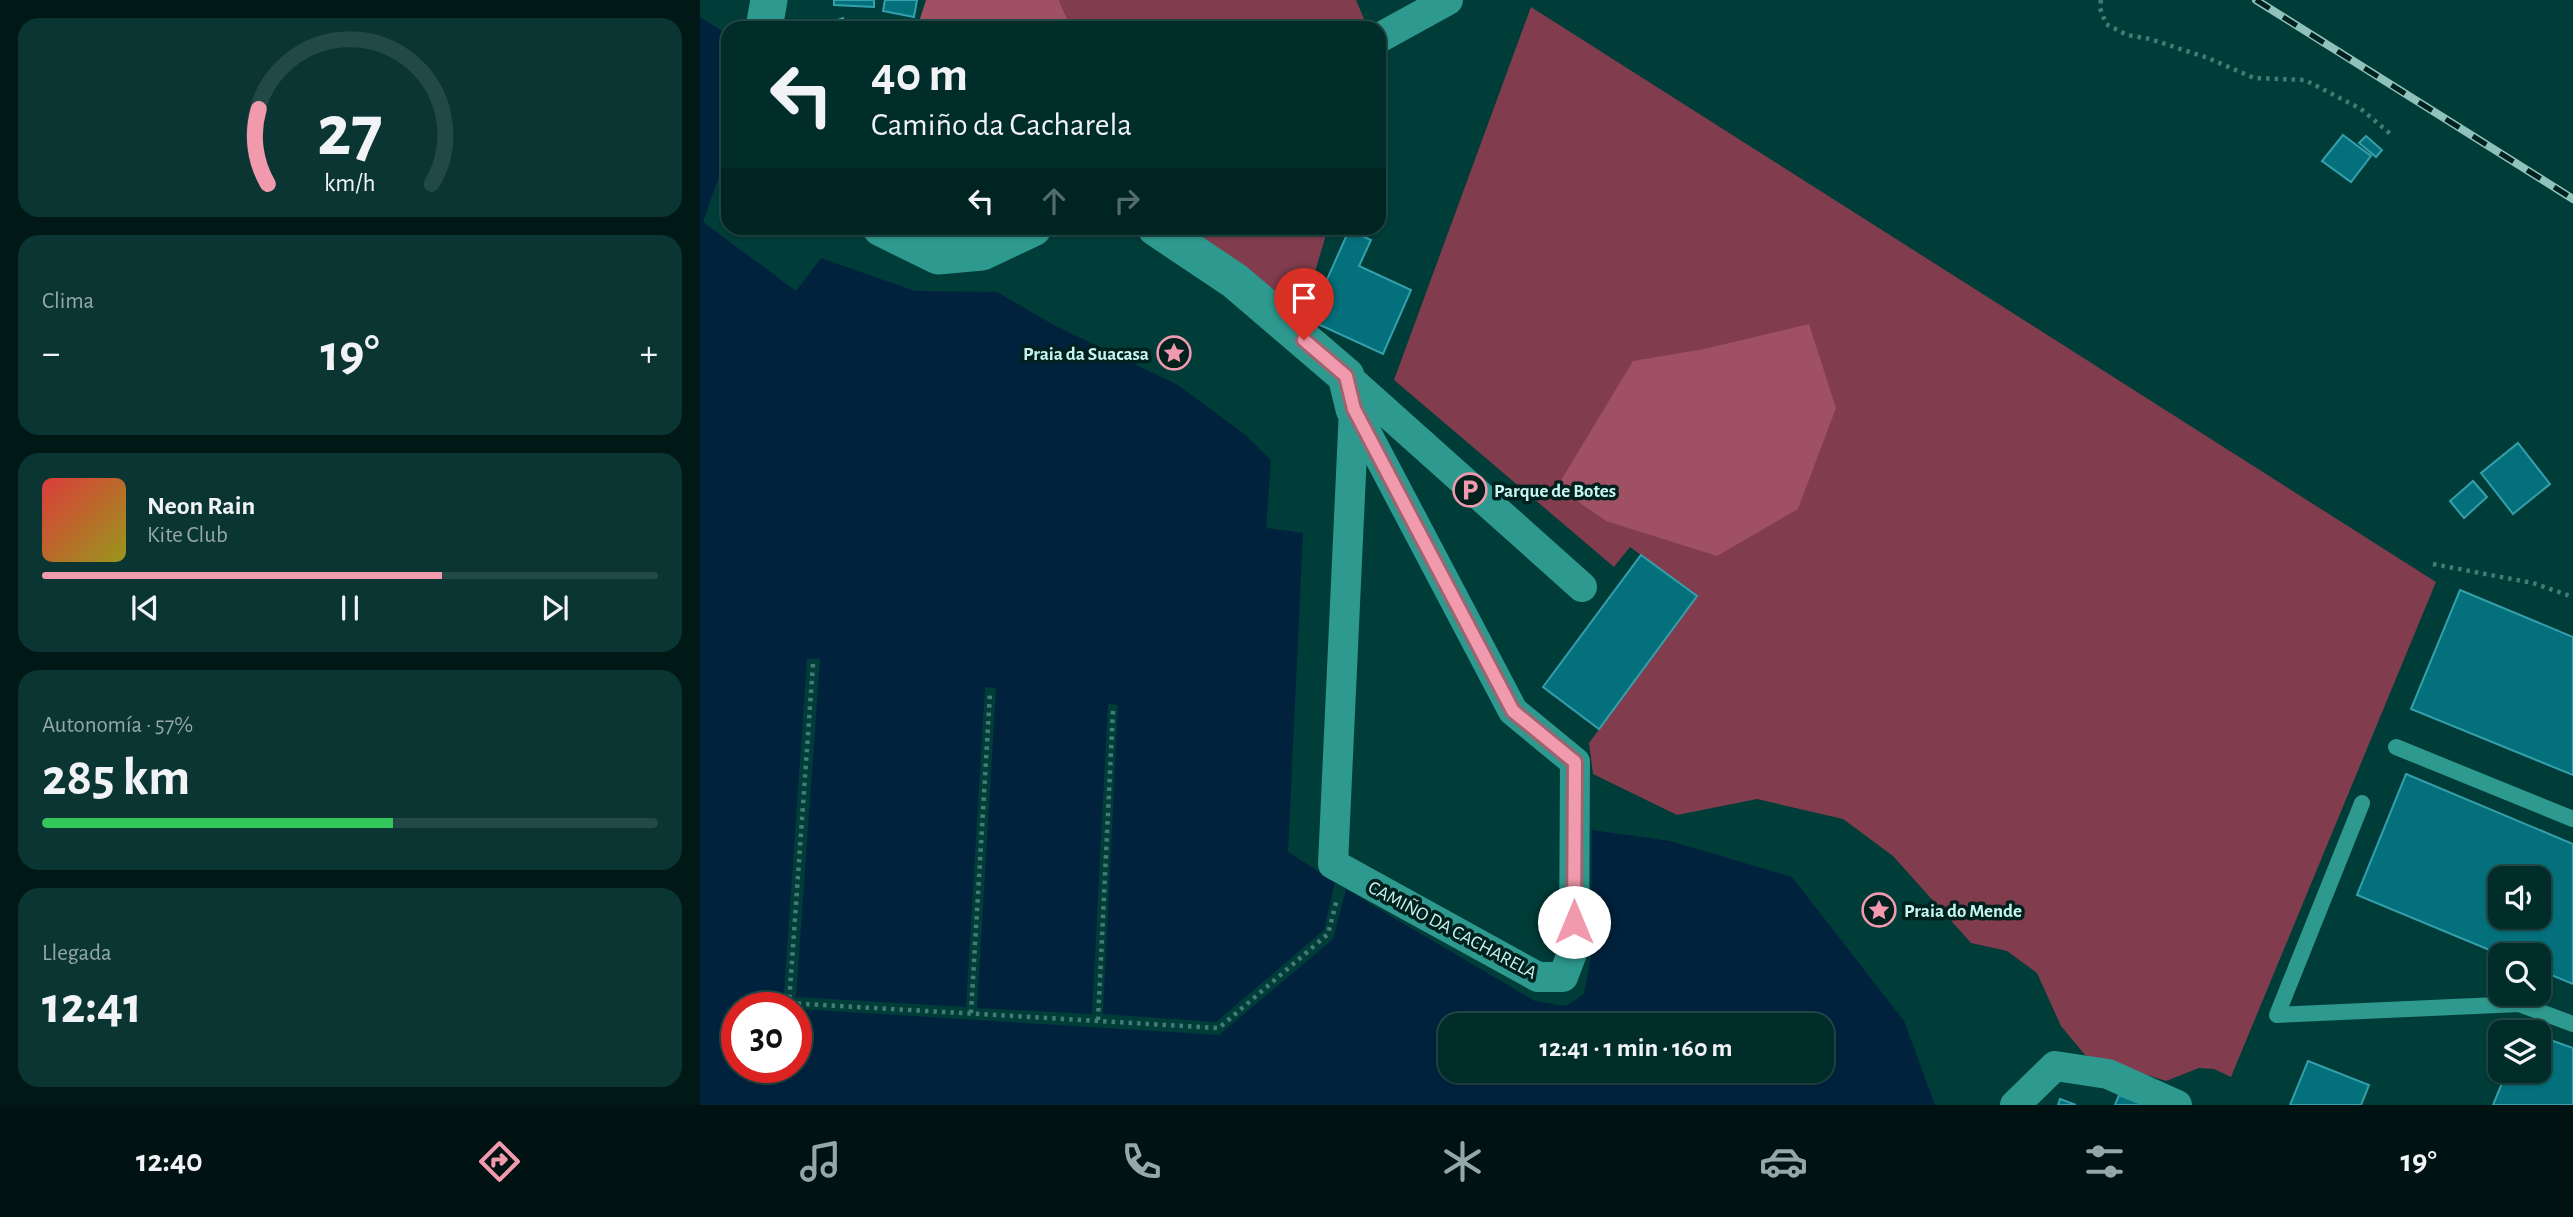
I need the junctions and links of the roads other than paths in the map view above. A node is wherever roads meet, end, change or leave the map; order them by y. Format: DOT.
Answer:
graph roads {
  1 [pos="769,0"];
  2 [pos="1448,0"];
  3 [pos="765,21"];
  4 [pos="1386,34"];
  5 [pos="895,235"];
  6 [pos="1018,235"];
  7 [pos="1166,235"];
  8 [pos="1350,393"];
  9 [pos="1582,587"];
  10 [pos="2396,747"];
  11 [pos="2361,803"];
  12 [pos="2573,819"];
  13 [pos="2573,1024"];
  14 [pos="2015,1105"];
  15 [pos="2177,1105"];
  1 -- 3 [label="street"];
  2 -- 4 [label="street"];
  5 -- 6 [label="street"];
  7 -- 8 [label="street, CAMIÑO DA CACHARELA"];
  8 -- 8 [label="street, CAMIÑO DA CACHARELA"];
  8 -- 9 [label="street, CAMIÑO DA CACHARELA"];
  10 -- 12 [label="lane"];
  11 -- 13 [label="lane"];
  14 -- 15 [label="street"];
}
